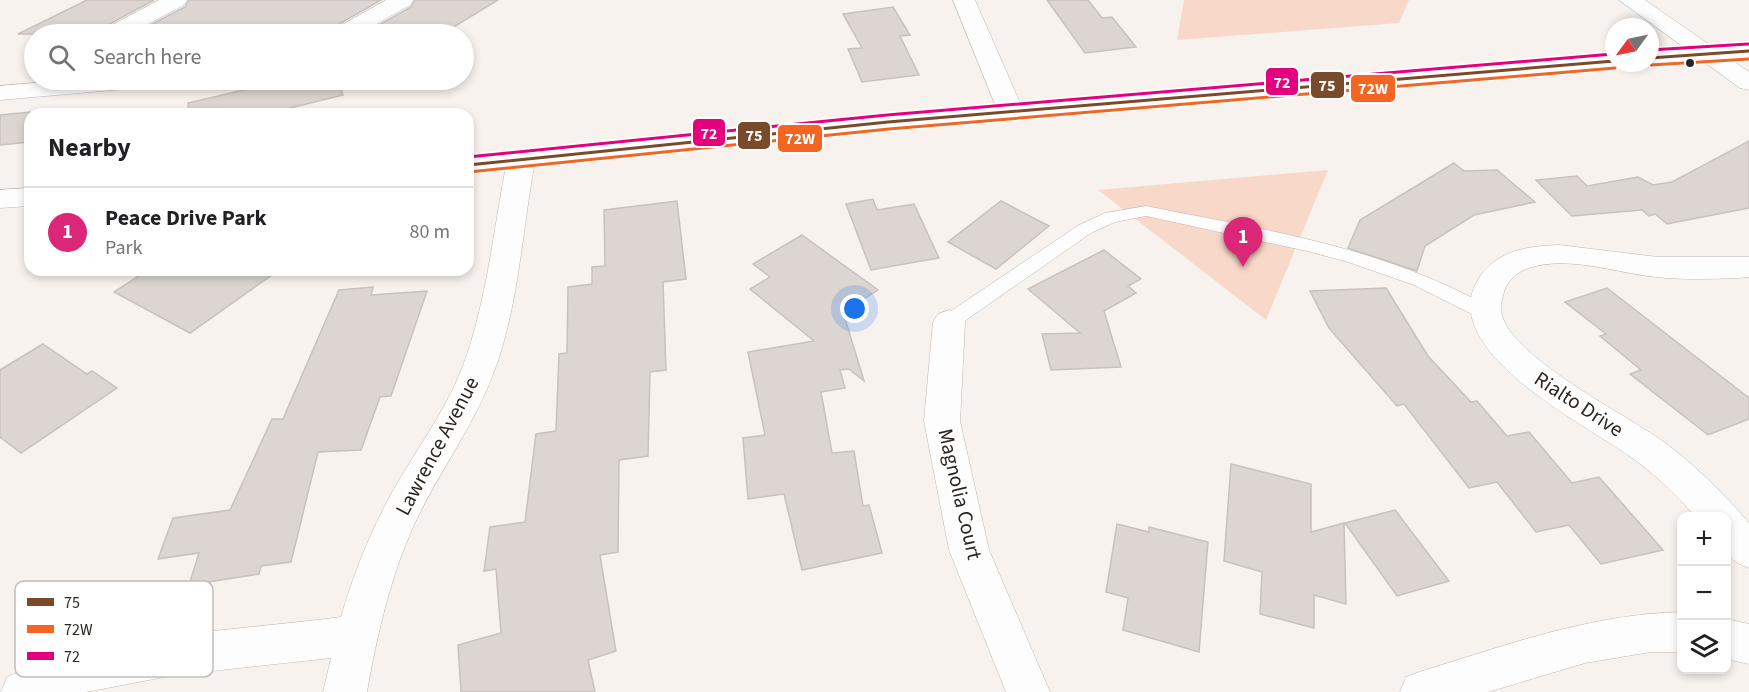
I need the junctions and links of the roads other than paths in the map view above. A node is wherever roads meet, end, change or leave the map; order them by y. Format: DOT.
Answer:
graph roads {
  1 [pos="176,0"];
  2 [pos="402,0"];
  3 [pos="964,0"];
  4 [pos="1630,0"];
  5 [pos="132,24"];
  6 [pos="360,24"];
  7 [pos="1749,51"];
  8 [pos="1705,55"];
  9 [pos="1659,58"];
  10 [pos="1605,62"];
  11 [pos="1749,83"];
  12 [pos="24,89"];
  13 [pos="0,93"];
  14 [pos="1011,112"];
  15 [pos="521,161"];
  16 [pos="474,165"];
  17 [pos="24,197"];
  18 [pos="0,199"];
  19 [pos="1749,267"];
  20 [pos="1487,313"];
  21 [pos="949,322"];
  22 [pos="1715,512"];
  23 [pos="1731,530"];
  24 [pos="1749,551"];
  25 [pos="1677,632"];
  26 [pos="356,635"];
  27 [pos="1731,640"];
  28 [pos="1749,644"];
  29 [pos="213,652"];
  30 [pos="67,677"];
  31 [pos="23,692"];
  32 [pos="345,692"];
  33 [pos="1028,692"];
  34 [pos="1422,692"];
  1 -- 5 [label="street"];
  2 -- 6 [label="street"];
  3 -- 14 [label="street"];
  4 -- 8 [label="street"];
  7 -- 8 [label="street"];
  8 -- 9 [label="street"];
  8 -- 11 [label="street"];
  10 -- 14 [label="street"];
  12 -- 13 [label="street"];
  14 -- 15 [label="street"];
  15 -- 16 [label="street"];
  15 -- 26 [label="street, Lawrence Avenue"];
  17 -- 18 [label="street"];
  19 -- 20 [label="street"];
  20 -- 21 [label="lane"];
  20 -- 22 [label="street, Rialto Drive"];
  21 -- 33 [label="street, Magnolia Court"];
  23 -- 24 [label="street"];
  25 -- 34 [label="street"];
  26 -- 29 [label="street"];
  26 -- 32 [label="street, Lawrence Avenue"];
  27 -- 28 [label="street"];
  30 -- 31 [label="street"];
}
